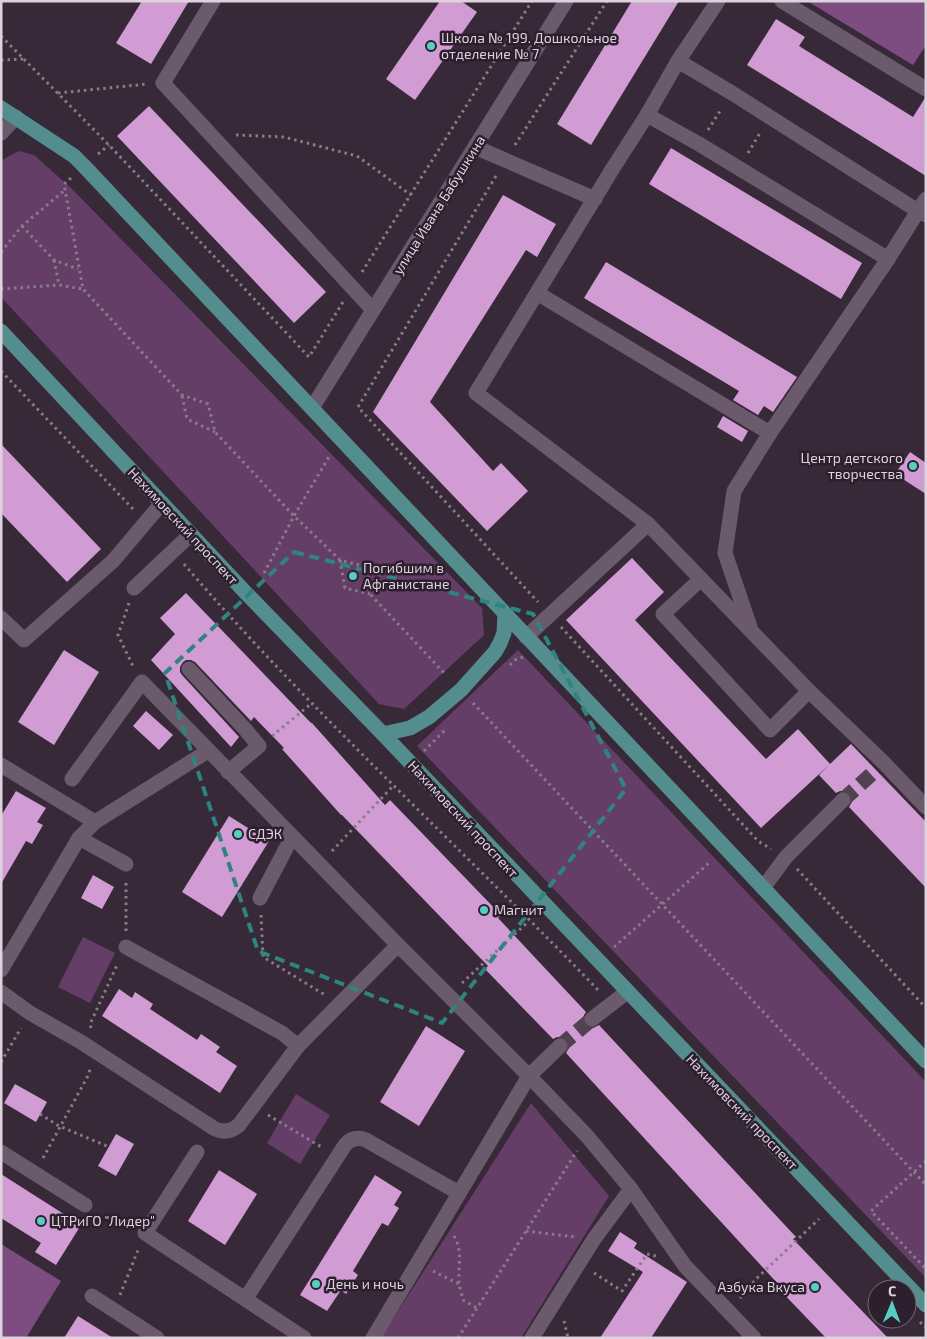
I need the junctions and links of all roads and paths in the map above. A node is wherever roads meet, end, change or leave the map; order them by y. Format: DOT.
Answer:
graph roads {
  1 [pos="213,1"];
  2 [pos="532,1"];
  3 [pos="566,1"];
  4 [pos="607,1"];
  5 [pos="718,1"];
  6 [pos="782,1"];
  7 [pos="1,36"];
  8 [pos="24,59"];
  9 [pos="1,60"];
  10 [pos="678,61"];
  11 [pos="163,83"];
  12 [pos="924,84"];
  13 [pos="732,92"];
  14 [pos="58,94"];
  15 [pos="1,108"];
  16 [pos="647,115"];
  17 [pos="16,117"];
  18 [pos="770,117"];
  19 [pos="1,133"];
  20 [pos="211,134"];
  21 [pos="699,144"];
  22 [pos="475,147"];
  23 [pos="505,160"];
  24 [pos="739,169"];
  25 [pos="64,184"];
  26 [pos="65,190"];
  27 [pos="411,194"];
  28 [pos="595,199"];
  29 [pos="923,208"];
  30 [pos="22,226"];
  31 [pos="1,252"];
  32 [pos="888,259"];
  33 [pos="54,260"];
  34 [pos="79,269"];
  35 [pos="60,285"];
  36 [pos="352,287"];
  37 [pos="1,288"];
  38 [pos="83,288"];
  39 [pos="537,293"];
  40 [pos="373,310"];
  41 [pos="1,331"];
  42 [pos="1,371"];
  43 [pos="182,395"];
  44 [pos="312,408"];
  45 [pos="215,432"];
  46 [pos="770,433"];
  47 [pos="330,456"];
  48 [pos="162,503"];
  49 [pos="294,516"];
  50 [pos="146,522"];
  51 [pos="648,524"];
  52 [pos="191,534"];
  53 [pos="173,551"];
  54 [pos="340,560"];
  55 [pos="264,573"];
  56 [pos="701,580"];
  57 [pos="134,588"];
  58 [pos="370,594"];
  59 [pos="505,614"];
  60 [pos="550,615"];
  61 [pos="1,618"];
  62 [pos="751,631"];
  63 [pos="526,637"];
  64 [pos="189,668"];
  65 [pos="446,675"];
  66 [pos="142,682"];
  67 [pos="810,692"];
  68 [pos="472,702"];
  69 [pos="312,703"];
  70 [pos="383,734"];
  71 [pos="259,746"];
  72 [pos="208,751"];
  73 [pos="1,765"];
  74 [pos="228,772"];
  75 [pos="72,779"];
  76 [pos="393,786"];
  77 [pos="843,800"];
  78 [pos="926,807"];
  79 [pos="95,822"];
  80 [pos="292,837"];
  81 [pos="79,838"];
  82 [pos="786,857"];
  83 [pos="709,863"];
  84 [pos="126,864"];
  85 [pos="319,864"];
  86 [pos="763,888"];
  87 [pos="260,898"];
  88 [pos="662,905"];
  89 [pos="529,921"];
  90 [pos="398,945"];
  91 [pos="126,947"];
  92 [pos="614,947"];
  93 [pos="1,970"];
  94 [pos="1,992"];
  95 [pos="627,992"];
  96 [pos="448,995"];
  97 [pos="340,1004"];
  98 [pos="611,1004"];
  99 [pos="926,1008"];
  100 [pos="30,1013"];
  101 [pos="592,1019"];
  102 [pos="298,1046"];
  103 [pos="560,1046"];
  104 [pos="94,1051"];
  105 [pos="926,1061"];
  106 [pos="1,1062"];
  107 [pos="529,1076"];
  108 [pos="253,1106"];
  109 [pos="40,1114"];
  110 [pos="59,1126"];
  111 [pos="587,1136"];
  112 [pos="109,1147"];
  113 [pos="1,1152"];
  114 [pos="197,1152"];
  115 [pos="338,1156"];
  116 [pos="926,1161"];
  117 [pos="913,1172"];
  118 [pos="34,1174"];
  119 [pos="926,1185"];
  120 [pos="631,1189"];
  121 [pos="459,1193"];
  122 [pos="84,1205"];
  123 [pos="444,1218"];
  124 [pos="820,1218"];
  125 [pos="526,1232"];
  126 [pos="145,1233"];
  127 [pos="594,1239"];
  128 [pos="657,1257"];
  129 [pos="579,1263"];
  130 [pos="926,1269"];
  131 [pos="438,1274"];
  132 [pos="459,1284"];
  133 [pos="92,1296"];
  134 [pos="246,1298"];
  135 [pos="926,1305"];
  136 [pos="477,1308"];
  137 [pos="114,1311"];
  138 [pos="729,1311"];
  139 [pos="157,1338"];
  140 [pos="304,1338"];
  141 [pos="373,1338"];
  142 [pos="458,1338"];
  143 [pos="532,1338"];
  144 [pos="754,1338"];
  1 -- 11 [label="street"];
  2 -- 27 [label="path"];
  3 -- 22 [label="street, улица Ивана Бабушкина"];
  4 -- 23 [label="path"];
  5 -- 10 [label="street"];
  6 -- 12 [label="street"];
  7 -- 8 [label="path"];
  8 -- 9 [label="path"];
  8 -- 14 [label="path"];
  10 -- 13 [label="street"];
  10 -- 16 [label="street"];
  11 -- 14 [label="path"];
  11 -- 20 [label="street"];
  13 -- 18 [label="street"];
  13 -- 21 [label="path"];
  14 -- 36 [label="path"];
  15 -- 17 [label="main road"];
  16 -- 21 [label="street"];
  16 -- 28 [label="street"];
  17 -- 19 [label="street"];
  17 -- 44 [label="main road"];
  18 -- 24 [label="path"];
  18 -- 29 [label="street"];
  20 -- 27 [label="path"];
  20 -- 36 [label="street"];
  21 -- 24 [label="street"];
  22 -- 23 [label="street"];
  22 -- 40 [label="street, улица Ивана Бабушкина"];
  23 -- 28 [label="street"];
  23 -- 60 [label="path"];
  24 -- 32 [label="street"];
  25 -- 26 [label="path"];
  26 -- 30 [label="path"];
  26 -- 34 [label="path"];
  27 -- 36 [label="path"];
  28 -- 39 [label="street"];
  29 -- 32 [label="street"];
  30 -- 31 [label="path"];
  30 -- 33 [label="path"];
  32 -- 46 [label="street"];
  33 -- 34 [label="path"];
  33 -- 35 [label="path"];
  34 -- 38 [label="path"];
  35 -- 37 [label="path"];
  35 -- 38 [label="path"];
  36 -- 40 [label="street"];
  38 -- 43 [label="path"];
  39 -- 46 [label="street"];
  39 -- 51 [label="street"];
  40 -- 44 [label="street, улица Ивана Бабушкина"];
  41 -- 48 [label="main road, Нахимовский проспект"];
  42 -- 50 [label="path"];
  43 -- 45 [label="path"];
  43 -- 45 [label="path"];
  44 -- 59 [label="main road"];
  45 -- 49 [label="path"];
  46 -- 62 [label="street"];
  47 -- 49 [label="path"];
  48 -- 50 [label="street"];
  48 -- 52 [label="main road, Нахимовский проспект"];
  49 -- 54 [label="path"];
  49 -- 55 [label="path"];
  50 -- 61 [label="street"];
  51 -- 56 [label="street"];
  51 -- 60 [label="street"];
  52 -- 53 [label="street"];
  52 -- 70 [label="main road, Нахимовский проспект"];
  53 -- 57 [label="street"];
  53 -- 69 [label="path"];
  54 -- 58 [label="path"];
  54 -- 58 [label="path"];
  56 -- 62 [label="street"];
  56 -- 67 [label="street"];
  57 -- 66 [label="path"];
  58 -- 65 [label="path"];
  59 -- 63 [label="main road"];
  59 -- 70 [label="main road"];
  60 -- 63 [label="street"];
  60 -- 82 [label="path"];
  62 -- 67 [label="street"];
  63 -- 86 [label="main road"];
  64 -- 71 [label="street"];
  66 -- 72 [label="street"];
  66 -- 75 [label="street"];
  67 -- 78 [label="street"];
  68 -- 88 [label="path"];
  69 -- 71 [label="path"];
  69 -- 76 [label="path"];
  70 -- 95 [label="main road, Нахимовский проспект"];
  71 -- 74 [label="street"];
  72 -- 74 [label="street"];
  72 -- 79 [label="street"];
  73 -- 79 [label="street"];
  74 -- 80 [label="street"];
  76 -- 85 [label="path"];
  76 -- 89 [label="path"];
  77 -- 82 [label="street"];
  79 -- 81 [label="street"];
  80 -- 85 [label="street"];
  80 -- 87 [label="street"];
  81 -- 84 [label="street"];
  81 -- 93 [label="street"];
  82 -- 86 [label="street"];
  82 -- 99 [label="path"];
  83 -- 88 [label="path"];
  85 -- 90 [label="street"];
  86 -- 105 [label="main road"];
  87 -- 97 [label="path"];
  88 -- 92 [label="path"];
  88 -- 117 [label="path"];
  89 -- 96 [label="path"];
  89 -- 98 [label="path"];
  90 -- 96 [label="street"];
  90 -- 97 [label="street"];
  91 -- 102 [label="street"];
  94 -- 100 [label="street"];
  95 -- 98 [label="street"];
  95 -- 135 [label="main road, Нахимовский проспект"];
  96 -- 107 [label="street"];
  97 -- 102 [label="street"];
  98 -- 101 [label="street"];
  100 -- 104 [label="street"];
  100 -- 106 [label="path"];
  102 -- 108 [label="street"];
  103 -- 107 [label="street"];
  104 -- 108 [label="street"];
  104 -- 110 [label="path"];
  107 -- 111 [label="street"];
  107 -- 121 [label="street"];
  108 -- 115 [label="path"];
  109 -- 110 [label="path"];
  110 -- 112 [label="path"];
  110 -- 118 [label="path"];
  111 -- 120 [label="street"];
  111 -- 125 [label="path"];
  113 -- 118 [label="street"];
  114 -- 126 [label="street"];
  115 -- 121 [label="street"];
  115 -- 134 [label="street"];
  116 -- 117 [label="path"];
  117 -- 119 [label="path"];
  117 -- 130 [label="path"];
  118 -- 122 [label="street"];
  120 -- 127 [label="street"];
  120 -- 138 [label="street"];
  121 -- 123 [label="street"];
  123 -- 132 [label="path"];
  123 -- 141 [label="street"];
  124 -- 138 [label="path"];
  125 -- 127 [label="path"];
  125 -- 136 [label="path"];
  126 -- 134 [label="street"];
  126 -- 137 [label="path"];
  127 -- 129 [label="street"];
  128 -- 129 [label="path"];
  129 -- 143 [label="street"];
  131 -- 132 [label="path"];
  132 -- 136 [label="path"];
  133 -- 137 [label="street"];
  134 -- 140 [label="street"];
  136 -- 142 [label="path"];
  137 -- 139 [label="street"];
  138 -- 144 [label="street"];
}
